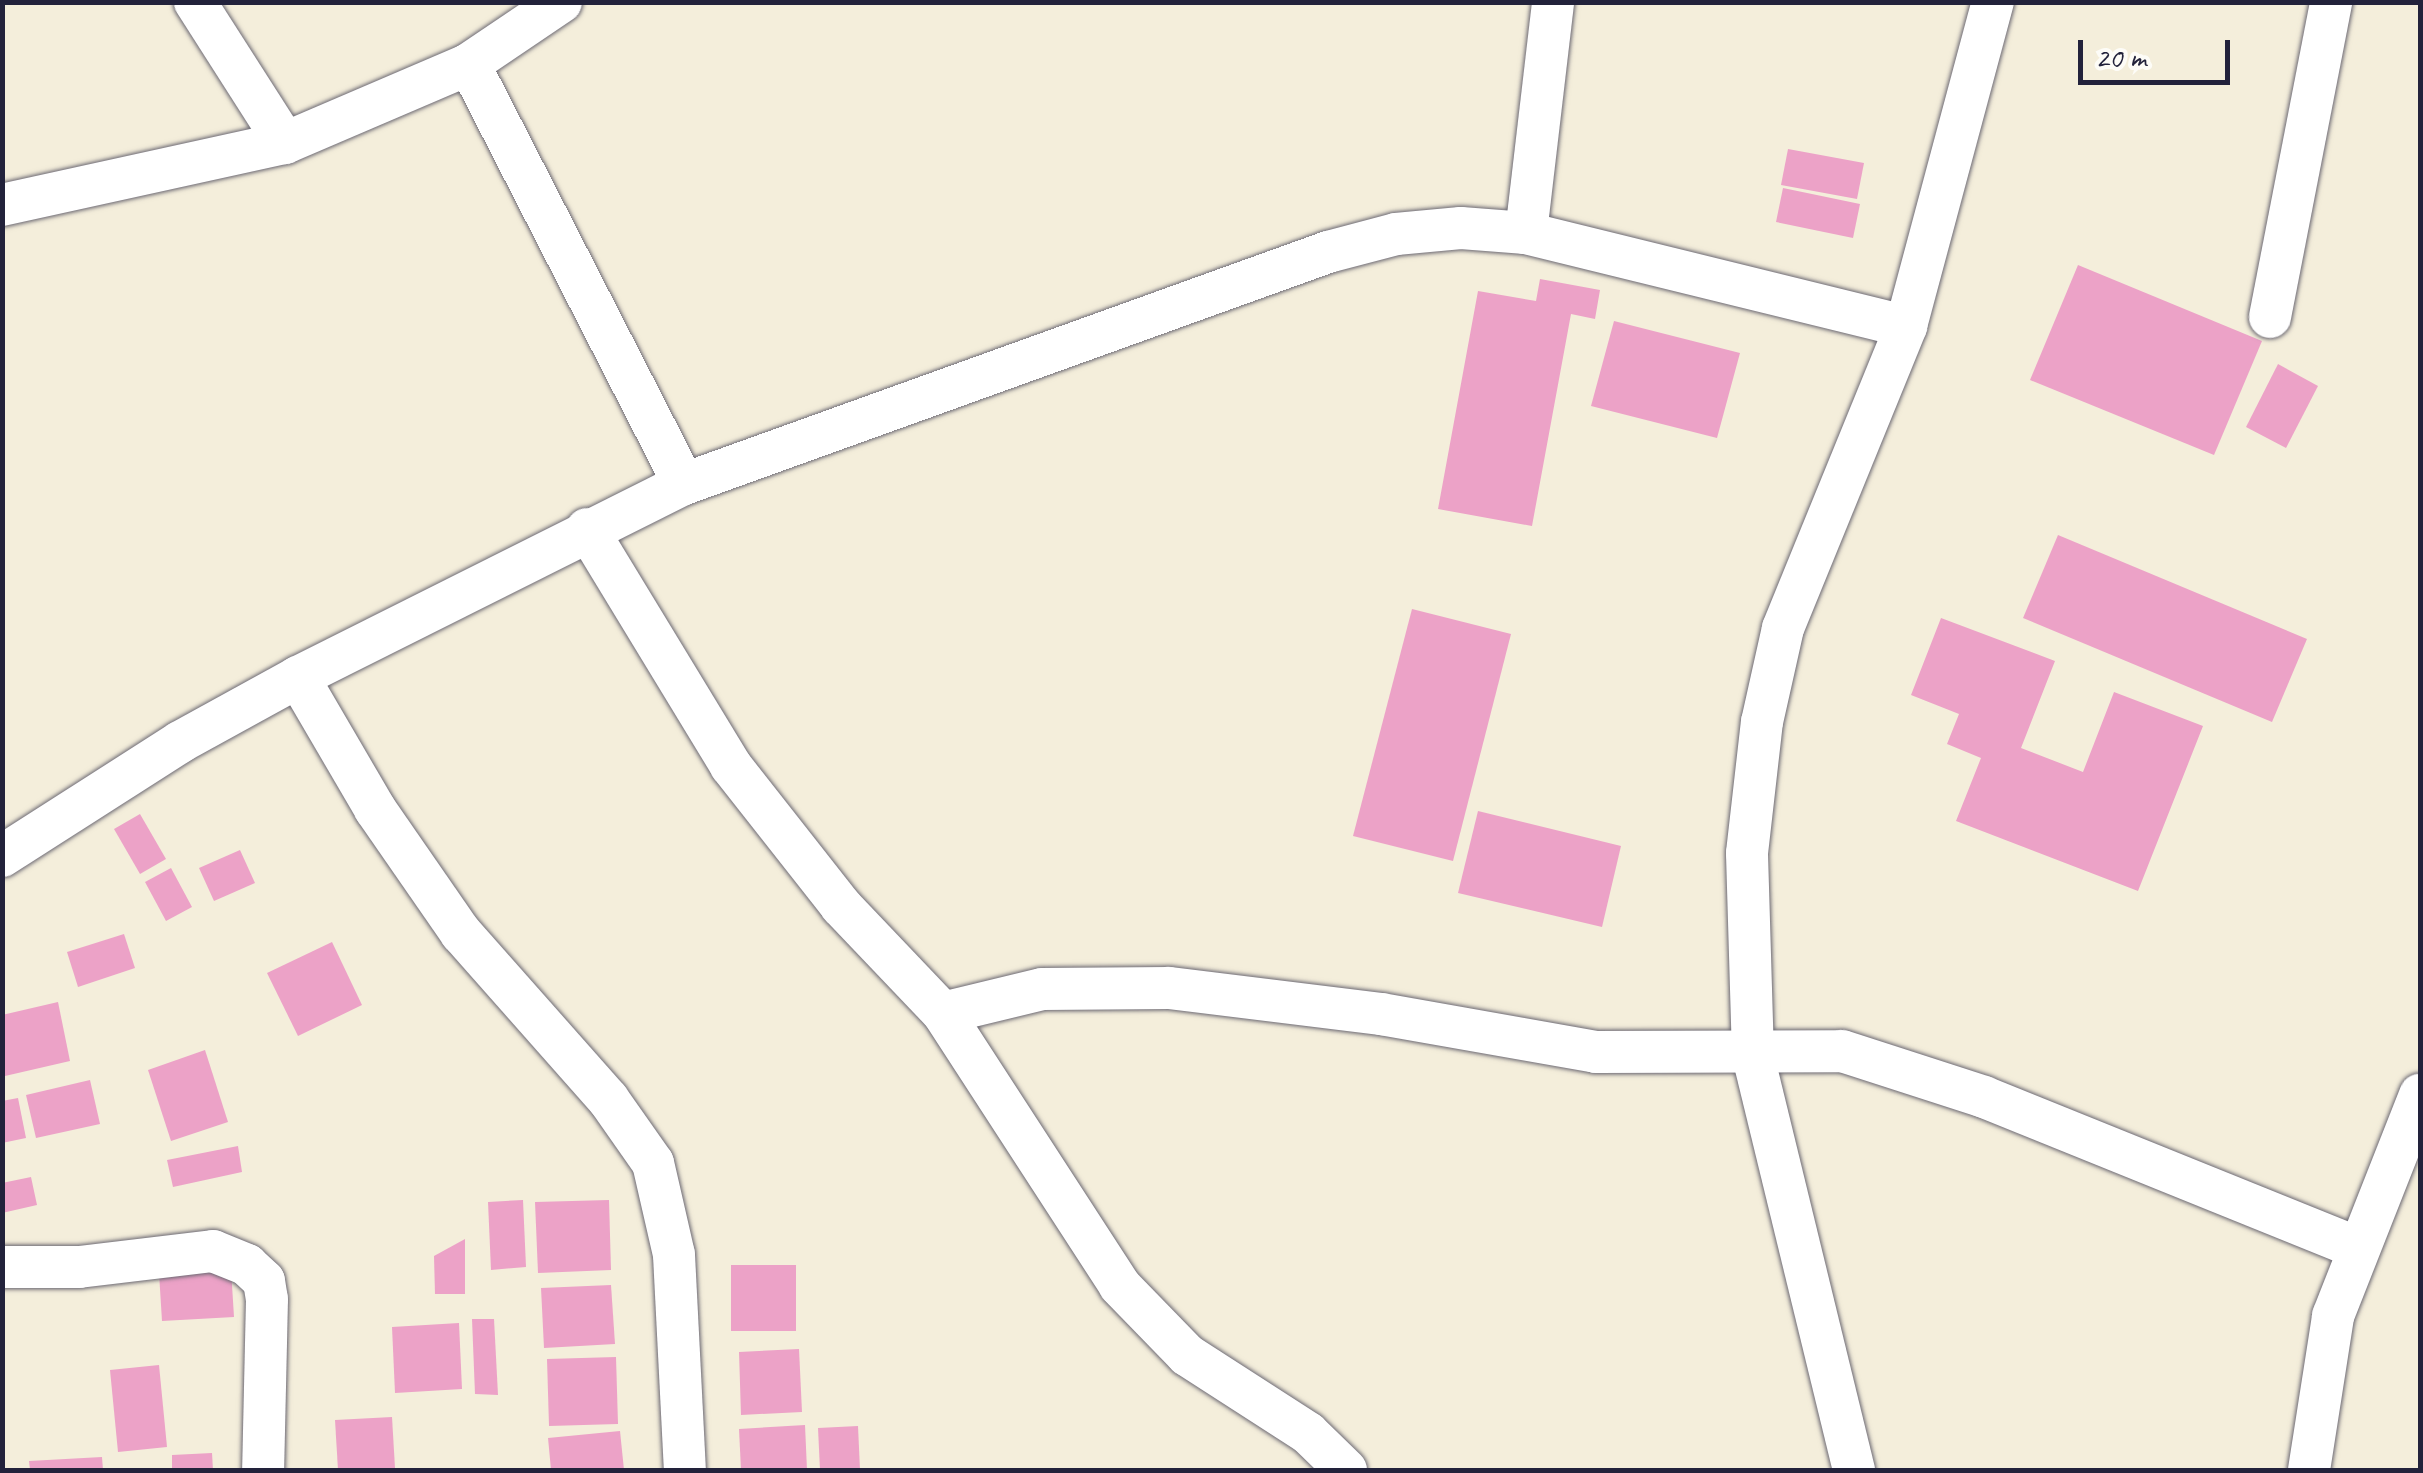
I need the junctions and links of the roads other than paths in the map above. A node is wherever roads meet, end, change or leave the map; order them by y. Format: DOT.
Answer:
graph roads {
  1 [pos="195,2"];
  2 [pos="561,2"];
  3 [pos="1993,2"];
  4 [pos="2331,2"];
  5 [pos="1548,3"];
  6 [pos="469,64"];
  7 [pos="285,143"];
  8 [pos="2,205"];
  9 [pos="1526,234"];
  10 [pos="2270,317"];
  11 [pos="1906,326"];
  12 [pos="684,484"];
  13 [pos="588,529"];
  14 [pos="298,677"];
  15 [pos="2,856"];
  16 [pos="942,1013"];
  17 [pos="1754,1056"];
  18 [pos="2420,1095"];
  19 [pos="2358,1248"];
  20 [pos="2,1267"];
  21 [pos="263,1470"];
  22 [pos="685,1470"];
  23 [pos="1346,1470"];
  24 [pos="1854,1470"];
  25 [pos="2308,1470"];
  1 -- 7 [label="street"];
  2 -- 6 [label="street"];
  3 -- 11 [label="street"];
  4 -- 10 [label="street"];
  5 -- 9 [label="street"];
  6 -- 7 [label="street"];
  6 -- 12 [label="street"];
  7 -- 8 [label="street"];
  9 -- 11 [label="street"];
  9 -- 12 [label="street"];
  11 -- 17 [label="street"];
  12 -- 13 [label="street"];
  13 -- 14 [label="street"];
  13 -- 16 [label="street"];
  14 -- 15 [label="street"];
  14 -- 22 [label="street"];
  16 -- 17 [label="street"];
  16 -- 23 [label="street"];
  17 -- 19 [label="street"];
  17 -- 24 [label="street"];
  18 -- 19 [label="street"];
  19 -- 25 [label="street"];
  20 -- 21 [label="street"];
}
